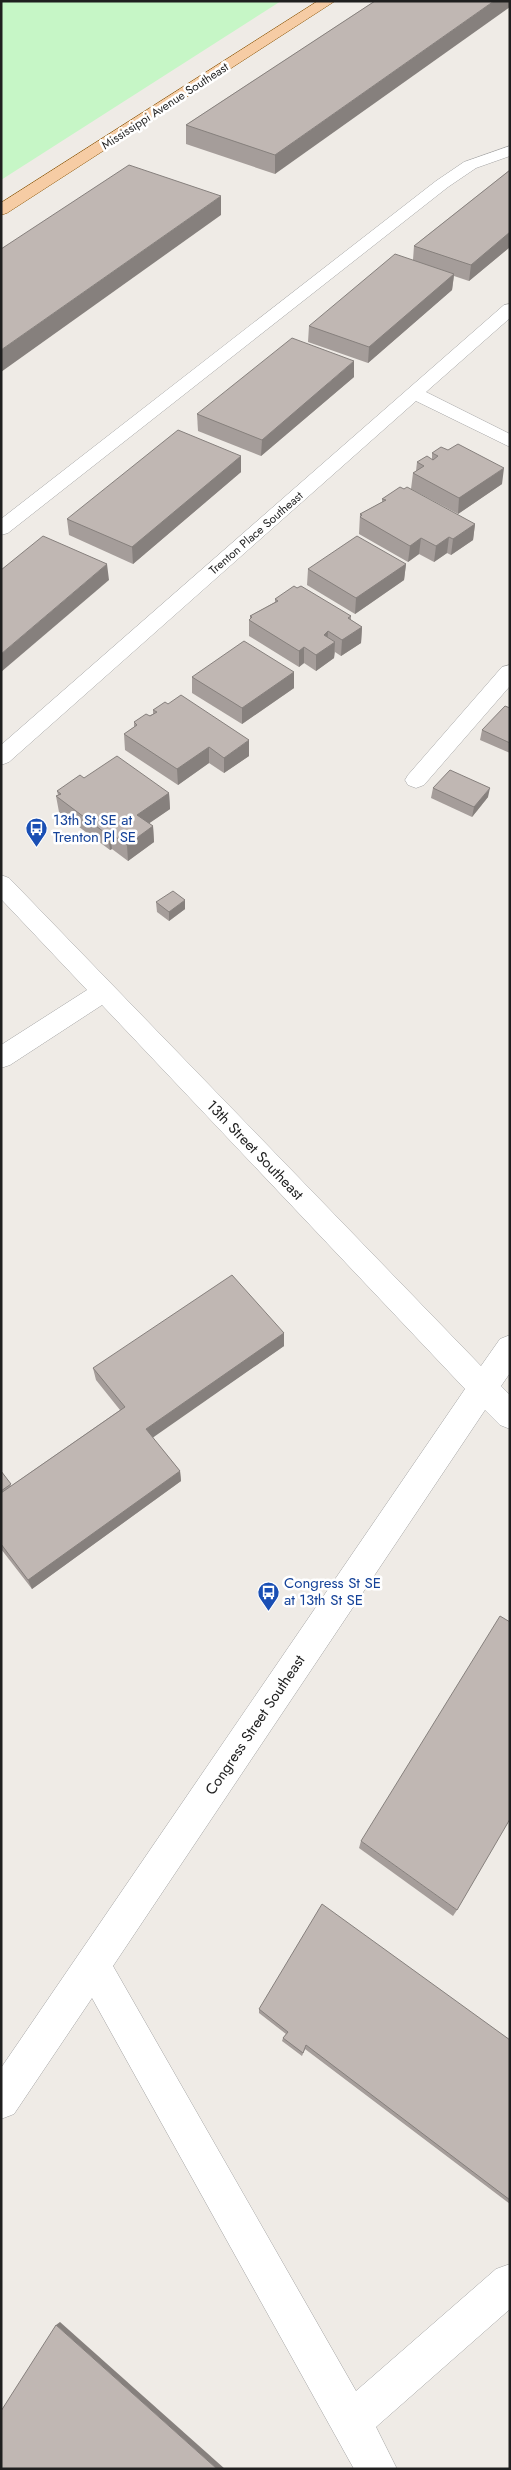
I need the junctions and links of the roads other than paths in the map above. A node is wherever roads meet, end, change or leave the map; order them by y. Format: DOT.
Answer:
graph roads {
  1 [pos="328,1"];
  2 [pos="510,151"];
  3 [pos="1,210"];
  4 [pos="510,309"];
  5 [pos="414,393"];
  6 [pos="510,441"];
  7 [pos="1,529"];
  8 [pos="510,672"];
  9 [pos="1,757"];
  10 [pos="416,780"];
  11 [pos="1,884"];
  12 [pos="104,991"];
  13 [pos="1,1058"];
  14 [pos="510,1348"];
  15 [pos="483,1388"];
  16 [pos="510,1416"];
  17 [pos="93,1965"];
  18 [pos="1,2101"];
  19 [pos="510,2282"];
  20 [pos="351,2422"];
  21 [pos="377,2469"];
  1 -- 3 [label="main road, Mississippi Avenue Southeast"];
  2 -- 7 [label="street"];
  4 -- 5 [label="street, Trenton Place Southeast"];
  5 -- 6 [label="street"];
  5 -- 9 [label="street, Trenton Place Southeast"];
  8 -- 10 [label="street"];
  11 -- 12 [label="street, 13th Street Southeast"];
  12 -- 13 [label="street"];
  12 -- 15 [label="street, 13th Street Southeast"];
  14 -- 15 [label="street, Congress Street Southeast"];
  15 -- 16 [label="street, 13th Street Southeast"];
  15 -- 17 [label="street, Congress Street Southeast"];
  17 -- 18 [label="street, Congress Street Southeast"];
  17 -- 20 [label="street"];
  19 -- 20 [label="street"];
  20 -- 21 [label="street"];
}
